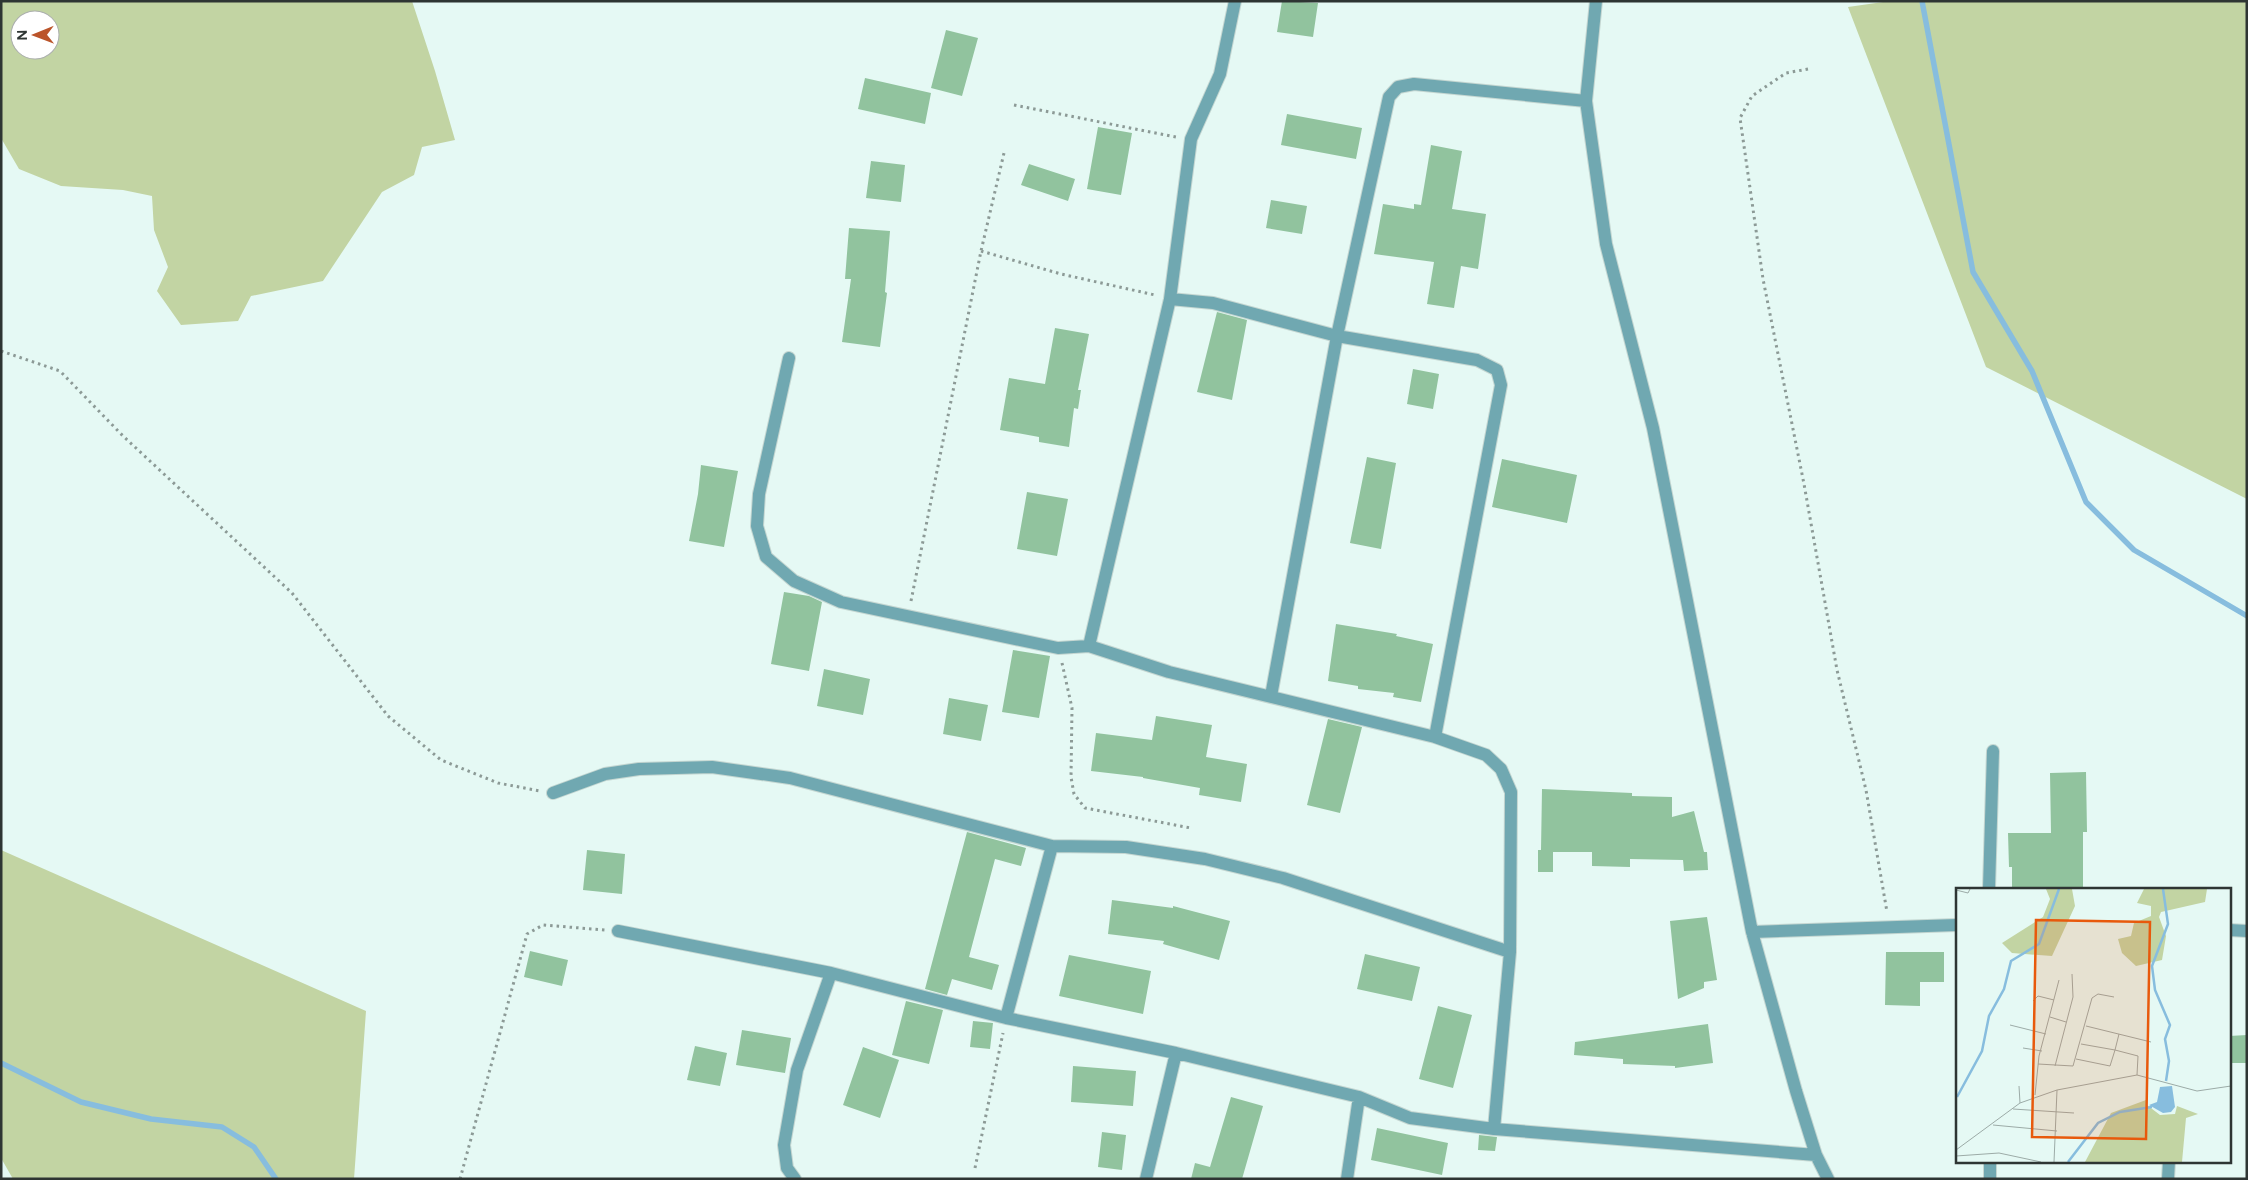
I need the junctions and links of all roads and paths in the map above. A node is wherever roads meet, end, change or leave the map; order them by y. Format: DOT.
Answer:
graph roads {
  1 [pos="1235,1"];
  2 [pos="1596,1"];
  3 [pos="1808,69"];
  4 [pos="1586,101"];
  5 [pos="1014,105"];
  6 [pos="1191,140"];
  7 [pos="1004,152"];
  8 [pos="981,251"];
  9 [pos="1170,299"];
  10 [pos="1337,336"];
  11 [pos="1,351"];
  12 [pos="789,358"];
  13 [pos="908,617"];
  14 [pos="1089,646"];
  15 [pos="1058,648"];
  16 [pos="1271,696"];
  17 [pos="1435,738"];
  18 [pos="1993,751"];
  19 [pos="553,793"];
  20 [pos="1191,828"];
  21 [pos="1052,846"];
  22 [pos="1989,888"];
  23 [pos="1956,926"];
  24 [pos="1890,928"];
  25 [pos="2230,930"];
  26 [pos="618,931"];
  27 [pos="2247,931"];
  28 [pos="1752,932"];
  29 [pos="1510,952"];
  30 [pos="831,974"];
  31 [pos="1006,1018"];
  32 [pos="1176,1052"];
  33 [pos="1359,1097"];
  34 [pos="1494,1129"];
  35 [pos="1816,1155"];
  36 [pos="1990,1162"];
  37 [pos="2169,1162"];
  38 [pos="975,1168"];
  39 [pos="460,1179"];
  40 [pos="795,1179"];
  41 [pos="1146,1179"];
  42 [pos="1347,1179"];
  43 [pos="1828,1179"];
  44 [pos="1990,1179"];
  45 [pos="2168,1179"];
  1 -- 6 [label="street"];
  2 -- 4 [label="street"];
  3 -- 24 [label="path"];
  4 -- 10 [label="street"];
  4 -- 28 [label="street"];
  5 -- 6 [label="path"];
  6 -- 9 [label="street"];
  7 -- 8 [label="path"];
  8 -- 9 [label="path"];
  8 -- 13 [label="path"];
  9 -- 10 [label="street"];
  9 -- 14 [label="street"];
  10 -- 16 [label="street"];
  10 -- 17 [label="street"];
  11 -- 19 [label="path"];
  12 -- 13 [label="street"];
  13 -- 15 [label="street"];
  14 -- 15 [label="street"];
  14 -- 16 [label="street"];
  15 -- 20 [label="path"];
  16 -- 17 [label="street"];
  17 -- 29 [label="street"];
  18 -- 22 [label="street"];
  19 -- 21 [label="street"];
  21 -- 29 [label="street"];
  21 -- 31 [label="street"];
  23 -- 24 [label="street"];
  24 -- 28 [label="street"];
  25 -- 27 [label="street"];
  26 -- 30 [label="street"];
  26 -- 39 [label="path"];
  28 -- 35 [label="street"];
  29 -- 34 [label="street"];
  30 -- 31 [label="street"];
  30 -- 40 [label="street"];
  31 -- 32 [label="street"];
  31 -- 38 [label="path"];
  32 -- 33 [label="street"];
  32 -- 41 [label="street"];
  33 -- 34 [label="street"];
  33 -- 42 [label="street"];
  34 -- 35 [label="street"];
  35 -- 43 [label="street"];
  36 -- 44 [label="street"];
  37 -- 45 [label="street"];
}
